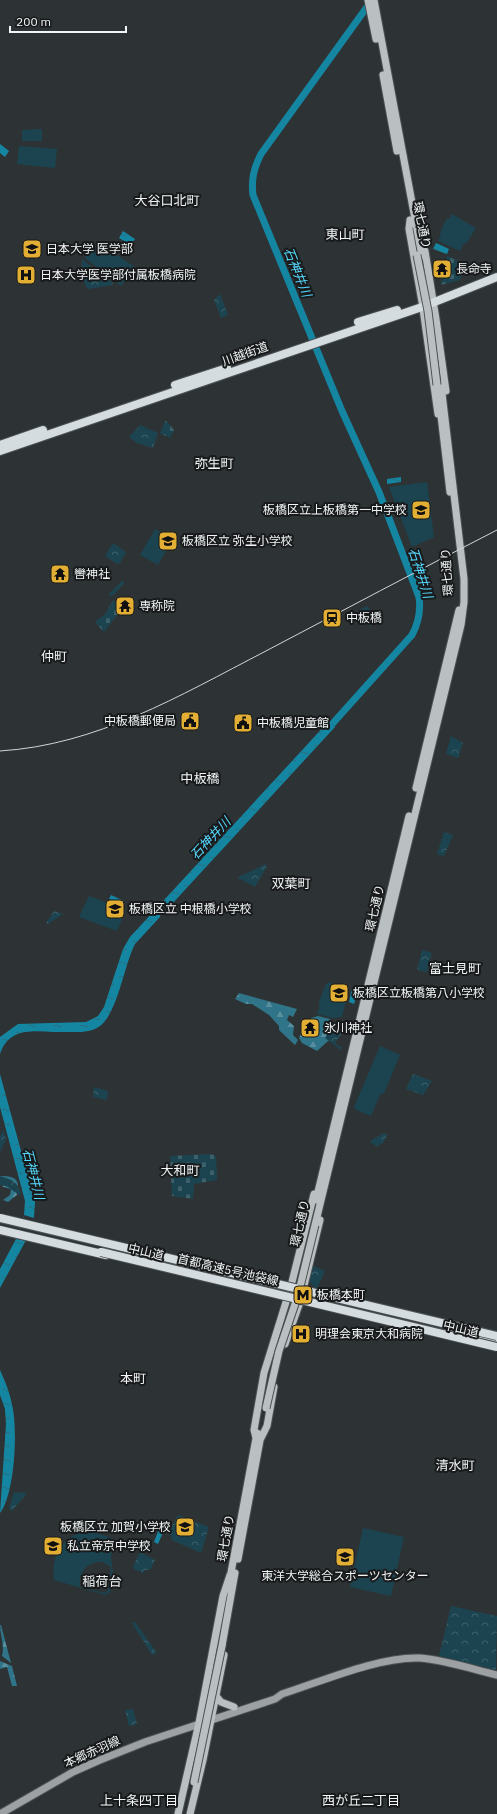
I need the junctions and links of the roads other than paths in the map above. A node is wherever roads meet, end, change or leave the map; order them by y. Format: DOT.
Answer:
graph roads {
  1 [pos="368,0"];
  2 [pos="374,0"];
  3 [pos="413,209"];
  4 [pos="410,220"];
  5 [pos="419,256"];
  6 [pos="497,272"];
  7 [pos="497,277"];
  8 [pos="433,300"];
  9 [pos="422,304"];
  10 [pos="308,343"];
  11 [pos="443,418"];
  12 [pos="0,445"];
  13 [pos="0,452"];
  14 [pos="327,1176"];
  15 [pos="320,1182"];
  16 [pos="0,1215"];
  17 [pos="0,1218"];
  18 [pos="0,1222"];
  19 [pos="313,1224"];
  20 [pos="0,1227"];
  21 [pos="0,1230"];
  22 [pos="115,1243"];
  23 [pos="291,1286"];
  24 [pos="303,1289"];
  25 [pos="262,1293"];
  26 [pos="321,1293"];
  27 [pos="287,1299"];
  28 [pos="300,1302"];
  29 [pos="319,1307"];
  30 [pos="459,1325"];
  31 [pos="497,1335"];
  32 [pos="497,1342"];
  33 [pos="497,1348"];
  34 [pos="258,1439"];
  35 [pos="232,1578"];
  36 [pos="497,1675"];
  37 [pos="280,1695"];
  38 [pos="216,1696"];
  39 [pos="234,1707"];
  40 [pos="212,1718"];
  41 [pos="199,1723"];
  42 [pos="192,1781"];
  43 [pos="0,1814"];
  44 [pos="178,1814"];
  45 [pos="182,1814"];
  46 [pos="186,1814"];
  47 [pos="190,1814"];
  1 -- 4 [label="main road, 環七通り"];
  2 -- 3 [label="main road, 環七通り"];
  3 -- 5 [label="main road, 環七通り"];
  3 -- 8 [label="main road"];
  4 -- 5 [label="main road, 環七通り"];
  4 -- 9 [label="main road"];
  5 -- 11 [label="main road, 環七通り"];
  6 -- 8 [label="highway, 川越街道"];
  7 -- 8 [label="highway, 川越街道"];
  8 -- 9 [label="highway, 川越街道"];
  8 -- 11 [label="main road"];
  9 -- 10 [label="highway, 川越街道"];
  9 -- 11 [label="main road"];
  10 -- 12 [label="highway, 川越街道"];
  10 -- 13 [label="highway, 川越街道"];
  11 -- 14 [label="main road, 環七通り"];
  11 -- 15 [label="main road, 環七通り"];
  14 -- 19 [label="main road, 環七通り"];
  14 -- 24 [label="main road"];
  15 -- 19 [label="main road, 環七通り"];
  15 -- 23 [label="main road"];
  16 -- 22 [label="highway, 中山道, bridge"];
  17 -- 31 [label="highway, 首都高速5号池袋線, bridge"];
  18 -- 22 [label="highway"];
  18 -- 25 [label="highway"];
  19 -- 34 [label="main road, 環七通り, bridge"];
  20 -- 33 [label="highway, 首都高速5号池袋線, bridge"];
  21 -- 25 [label="highway, 中山道"];
  22 -- 23 [label="highway, 中山道"];
  23 -- 24 [label="highway, 中山道"];
  23 -- 27 [label="main road"];
  24 -- 26 [label="highway, 中山道"];
  24 -- 28 [label="main road"];
  25 -- 27 [label="highway, 中山道"];
  26 -- 30 [label="highway, 中山道"];
  26 -- 31 [label="highway, bridge"];
  27 -- 28 [label="highway, 中山道"];
  27 -- 34 [label="main road"];
  28 -- 29 [label="highway, 中山道"];
  28 -- 34 [label="main road"];
  29 -- 32 [label="highway"];
  29 -- 33 [label="highway, 中山道"];
  30 -- 31 [label="highway, 中山道"];
  30 -- 32 [label="highway"];
  34 -- 35 [label="main road, 環七通り"];
  35 -- 38 [label="main road"];
  35 -- 41 [label="main road"];
  35 -- 42 [label="main road, 環七通り"];
  36 -- 37 [label="main road"];
  37 -- 39 [label="main road"];
  37 -- 40 [label="main road"];
  38 -- 39 [label="main road"];
  38 -- 40 [label="main road"];
  39 -- 40 [label="main road"];
  40 -- 41 [label="main road, 本郷赤羽線"];
  40 -- 47 [label="main road"];
  41 -- 43 [label="main road, 本郷赤羽線"];
  41 -- 44 [label="main road"];
  42 -- 45 [label="main road, 環七通り"];
  42 -- 46 [label="main road, 環七通り"];
}
